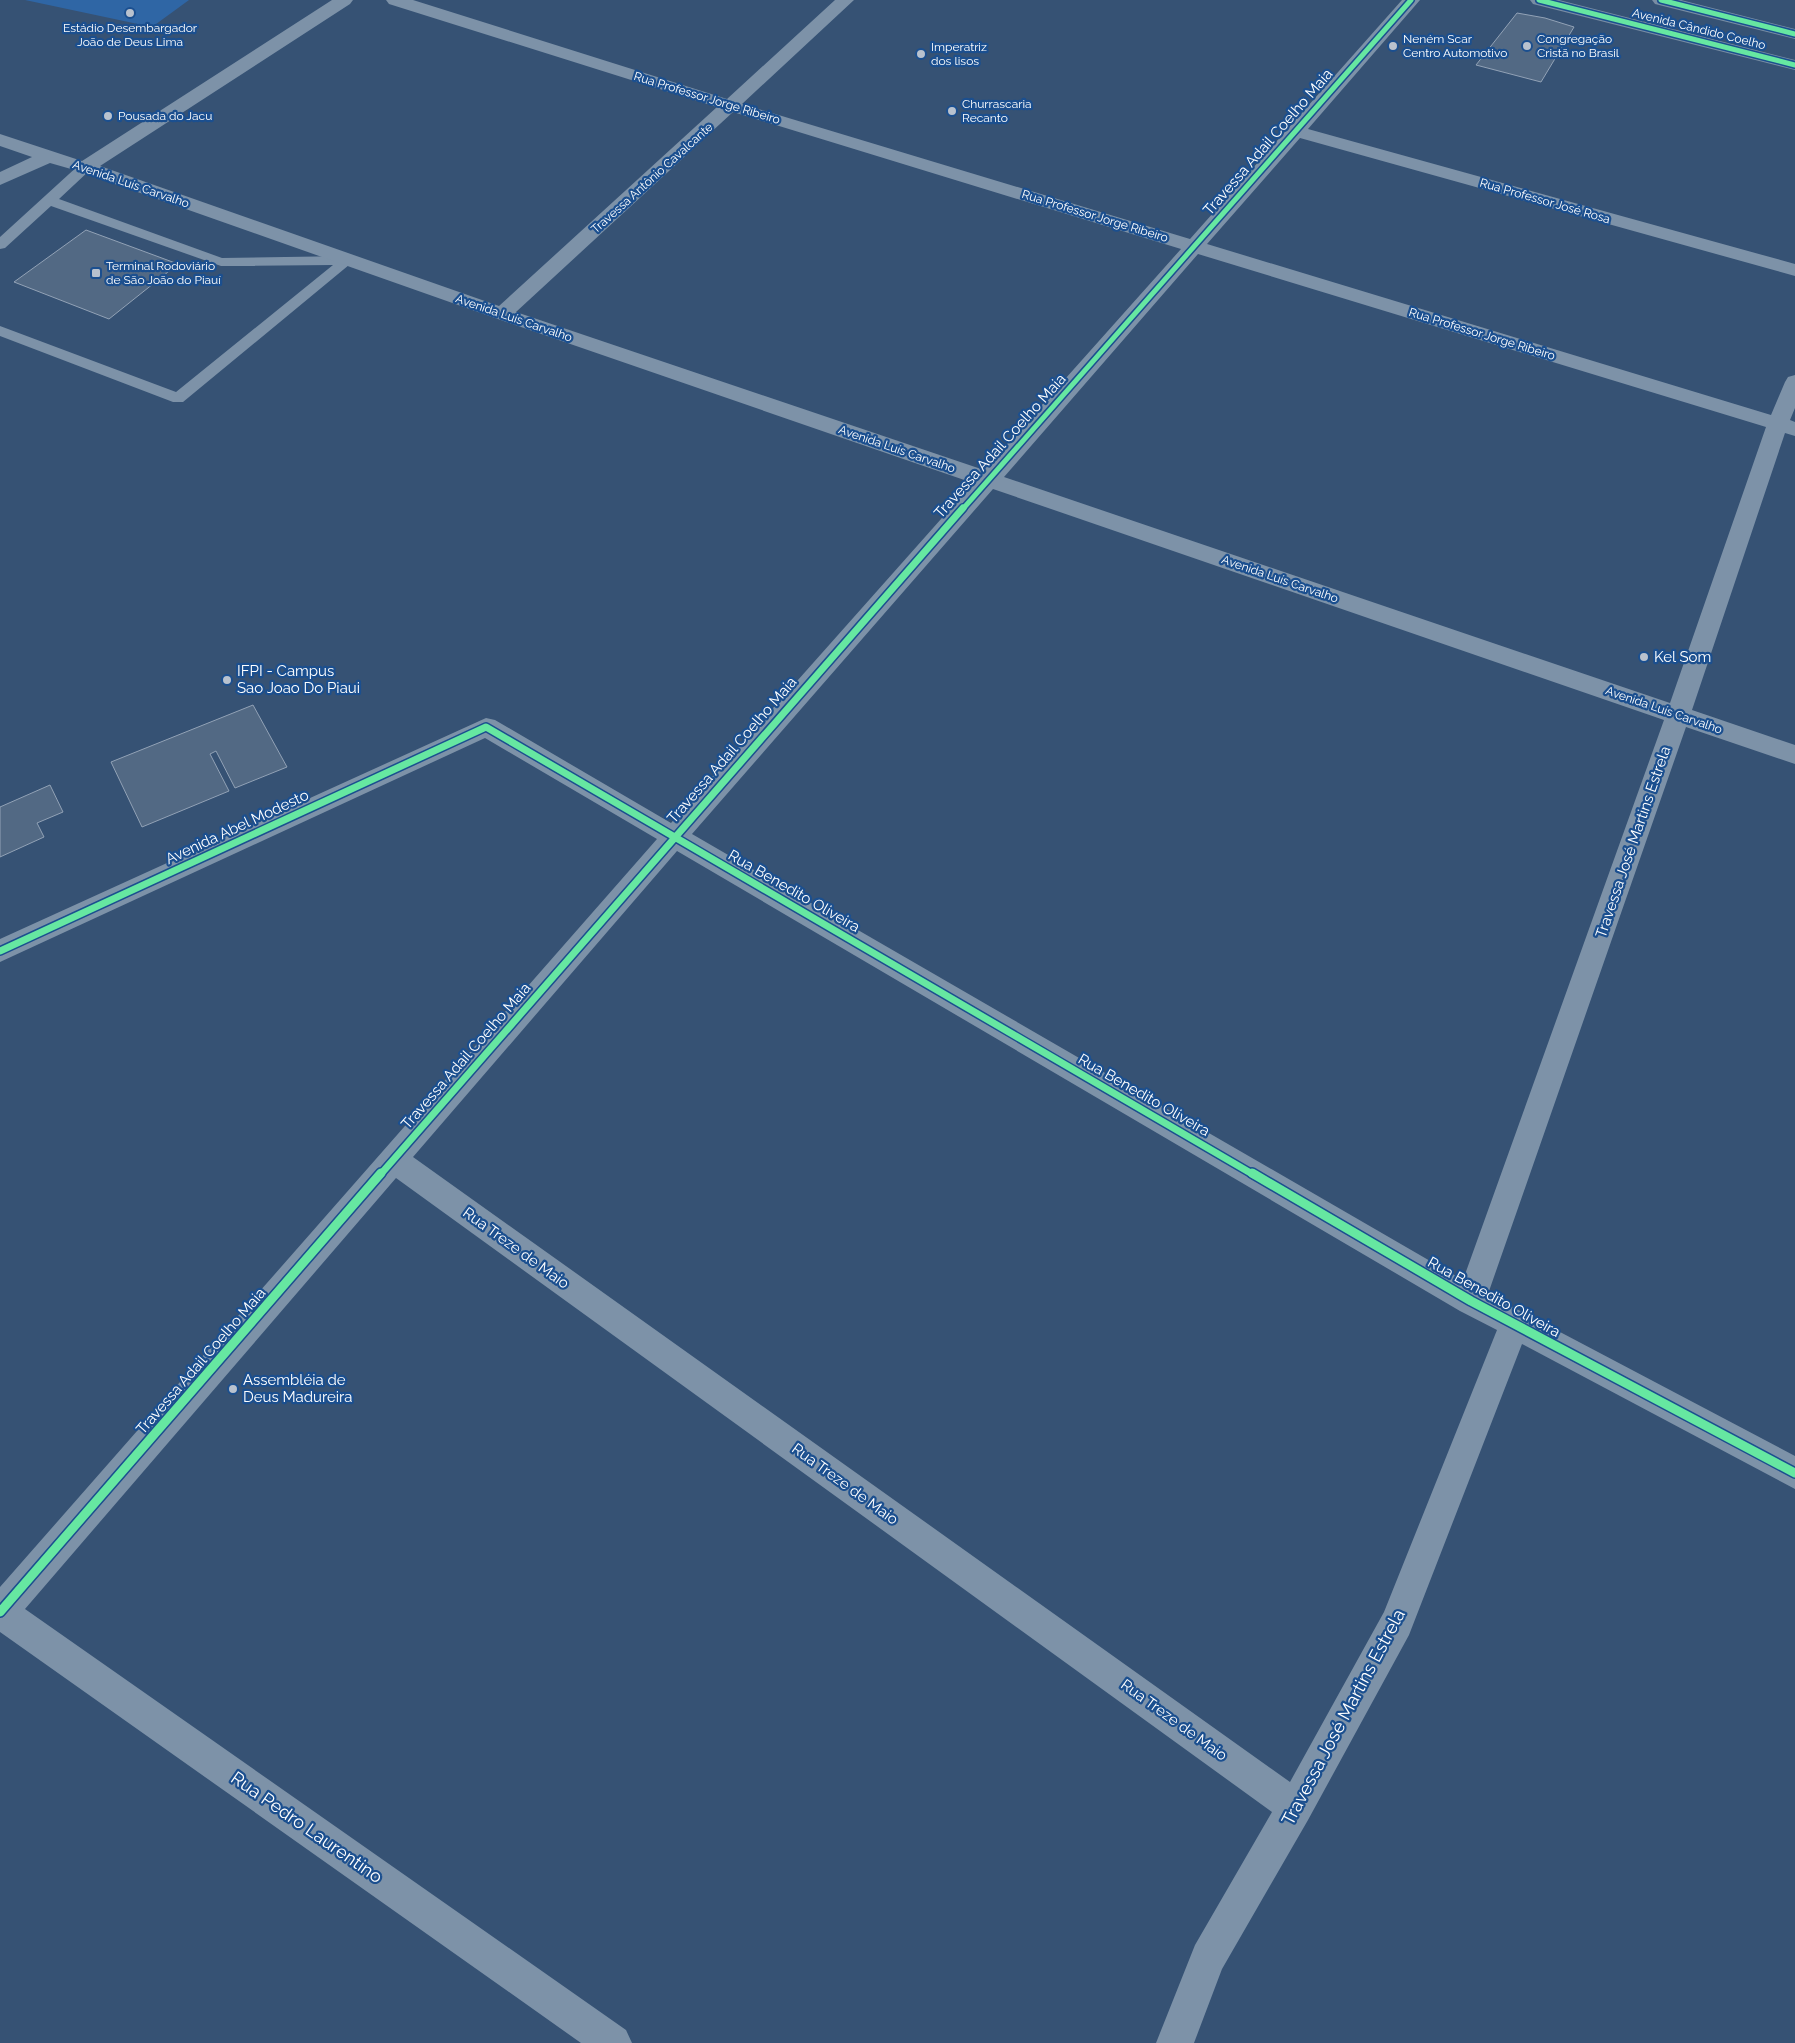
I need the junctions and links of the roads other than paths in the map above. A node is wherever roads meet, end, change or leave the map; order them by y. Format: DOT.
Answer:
graph roads {
  1 [pos="344,0"];
  2 [pos="395,0"];
  3 [pos="845,0"];
  4 [pos="1411,0"];
  5 [pos="1539,0"];
  6 [pos="1661,0"];
  7 [pos="1795,34"];
  8 [pos="1795,65"];
  9 [pos="731,106"];
  10 [pos="1295,131"];
  11 [pos="0,140"];
  12 [pos="48,157"];
  13 [pos="85,167"];
  14 [pos="0,179"];
  15 [pos="49,200"];
  16 [pos="0,245"];
  17 [pos="1196,246"];
  18 [pos="348,260"];
  19 [pos="1795,270"];
  20 [pos="502,314"];
  21 [pos="0,331"];
  22 [pos="1795,382"];
  23 [pos="1786,426"];
  24 [pos="988,480"];
  25 [pos="1678,715"];
  26 [pos="486,727"];
  27 [pos="1795,755"];
  28 [pos="674,837"];
  29 [pos="0,951"];
  30 [pos="394,1160"];
  31 [pos="1471,1301"];
  32 [pos="1514,1325"];
  33 [pos="1795,1473"];
  34 [pos="0,1612"];
  35 [pos="1295,1807"];
  36 [pos="613,2043"];
  37 [pos="1175,2043"];
  1 -- 13 [label="street"];
  2 -- 9 [label="street, Rua Professor Jorge Ribeiro"];
  3 -- 9 [label="street, Travessa Antônio Cavalcante"];
  4 -- 10 [label="street, Travessa Adail Coelho Maia"];
  5 -- 8 [label="main road, Avenida Cândido Coelho"];
  6 -- 7 [label="main road, Avenida Cândido Coelho"];
  9 -- 17 [label="street, Rua Professor Jorge Ribeiro"];
  9 -- 20 [label="street, Travessa Antônio Cavalcante"];
  10 -- 17 [label="street, Travessa Adail Coelho Maia"];
  10 -- 19 [label="street, Rua Professor José Rosa"];
  11 -- 12 [label="street, Avenida Luís Carvalho"];
  12 -- 13 [label="street, Avenida Luís Carvalho"];
  12 -- 14 [label="street"];
  13 -- 15 [label="lane"];
  13 -- 18 [label="street, Avenida Luís Carvalho"];
  15 -- 16 [label="lane"];
  15 -- 18 [label="lane"];
  17 -- 23 [label="street, Rua Professor Jorge Ribeiro"];
  17 -- 24 [label="street, Travessa Adail Coelho Maia"];
  18 -- 20 [label="street, Avenida Luís Carvalho"];
  18 -- 21 [label="lane"];
  20 -- 24 [label="street, Avenida Luís Carvalho"];
  22 -- 23 [label="street, Travessa José Martins Estrela"];
  23 -- 25 [label="street, Travessa José Martins Estrela"];
  24 -- 25 [label="street, Avenida Luís Carvalho"];
  24 -- 28 [label="street, Travessa Adail Coelho Maia"];
  25 -- 27 [label="street, Avenida Luís Carvalho"];
  25 -- 31 [label="street, Travessa José Martins Estrela"];
  26 -- 28 [label="street, Rua Benedito Oliveira"];
  26 -- 29 [label="street, Avenida Abel Modesto"];
  28 -- 30 [label="street, Travessa Adail Coelho Maia"];
  28 -- 31 [label="street, Rua Benedito Oliveira"];
  30 -- 34 [label="street, Travessa Adail Coelho Maia"];
  30 -- 35 [label="street, Rua Treze de Maio"];
  31 -- 32 [label="street, Rua Benedito Oliveira"];
  32 -- 33 [label="street, Rua Benedito Oliveira"];
  32 -- 35 [label="street, Travessa José Martins Estrela"];
  34 -- 36 [label="street, Rua Pedro Laurentino"];
  35 -- 37 [label="street, Travessa José Martins Estrela"];
}
